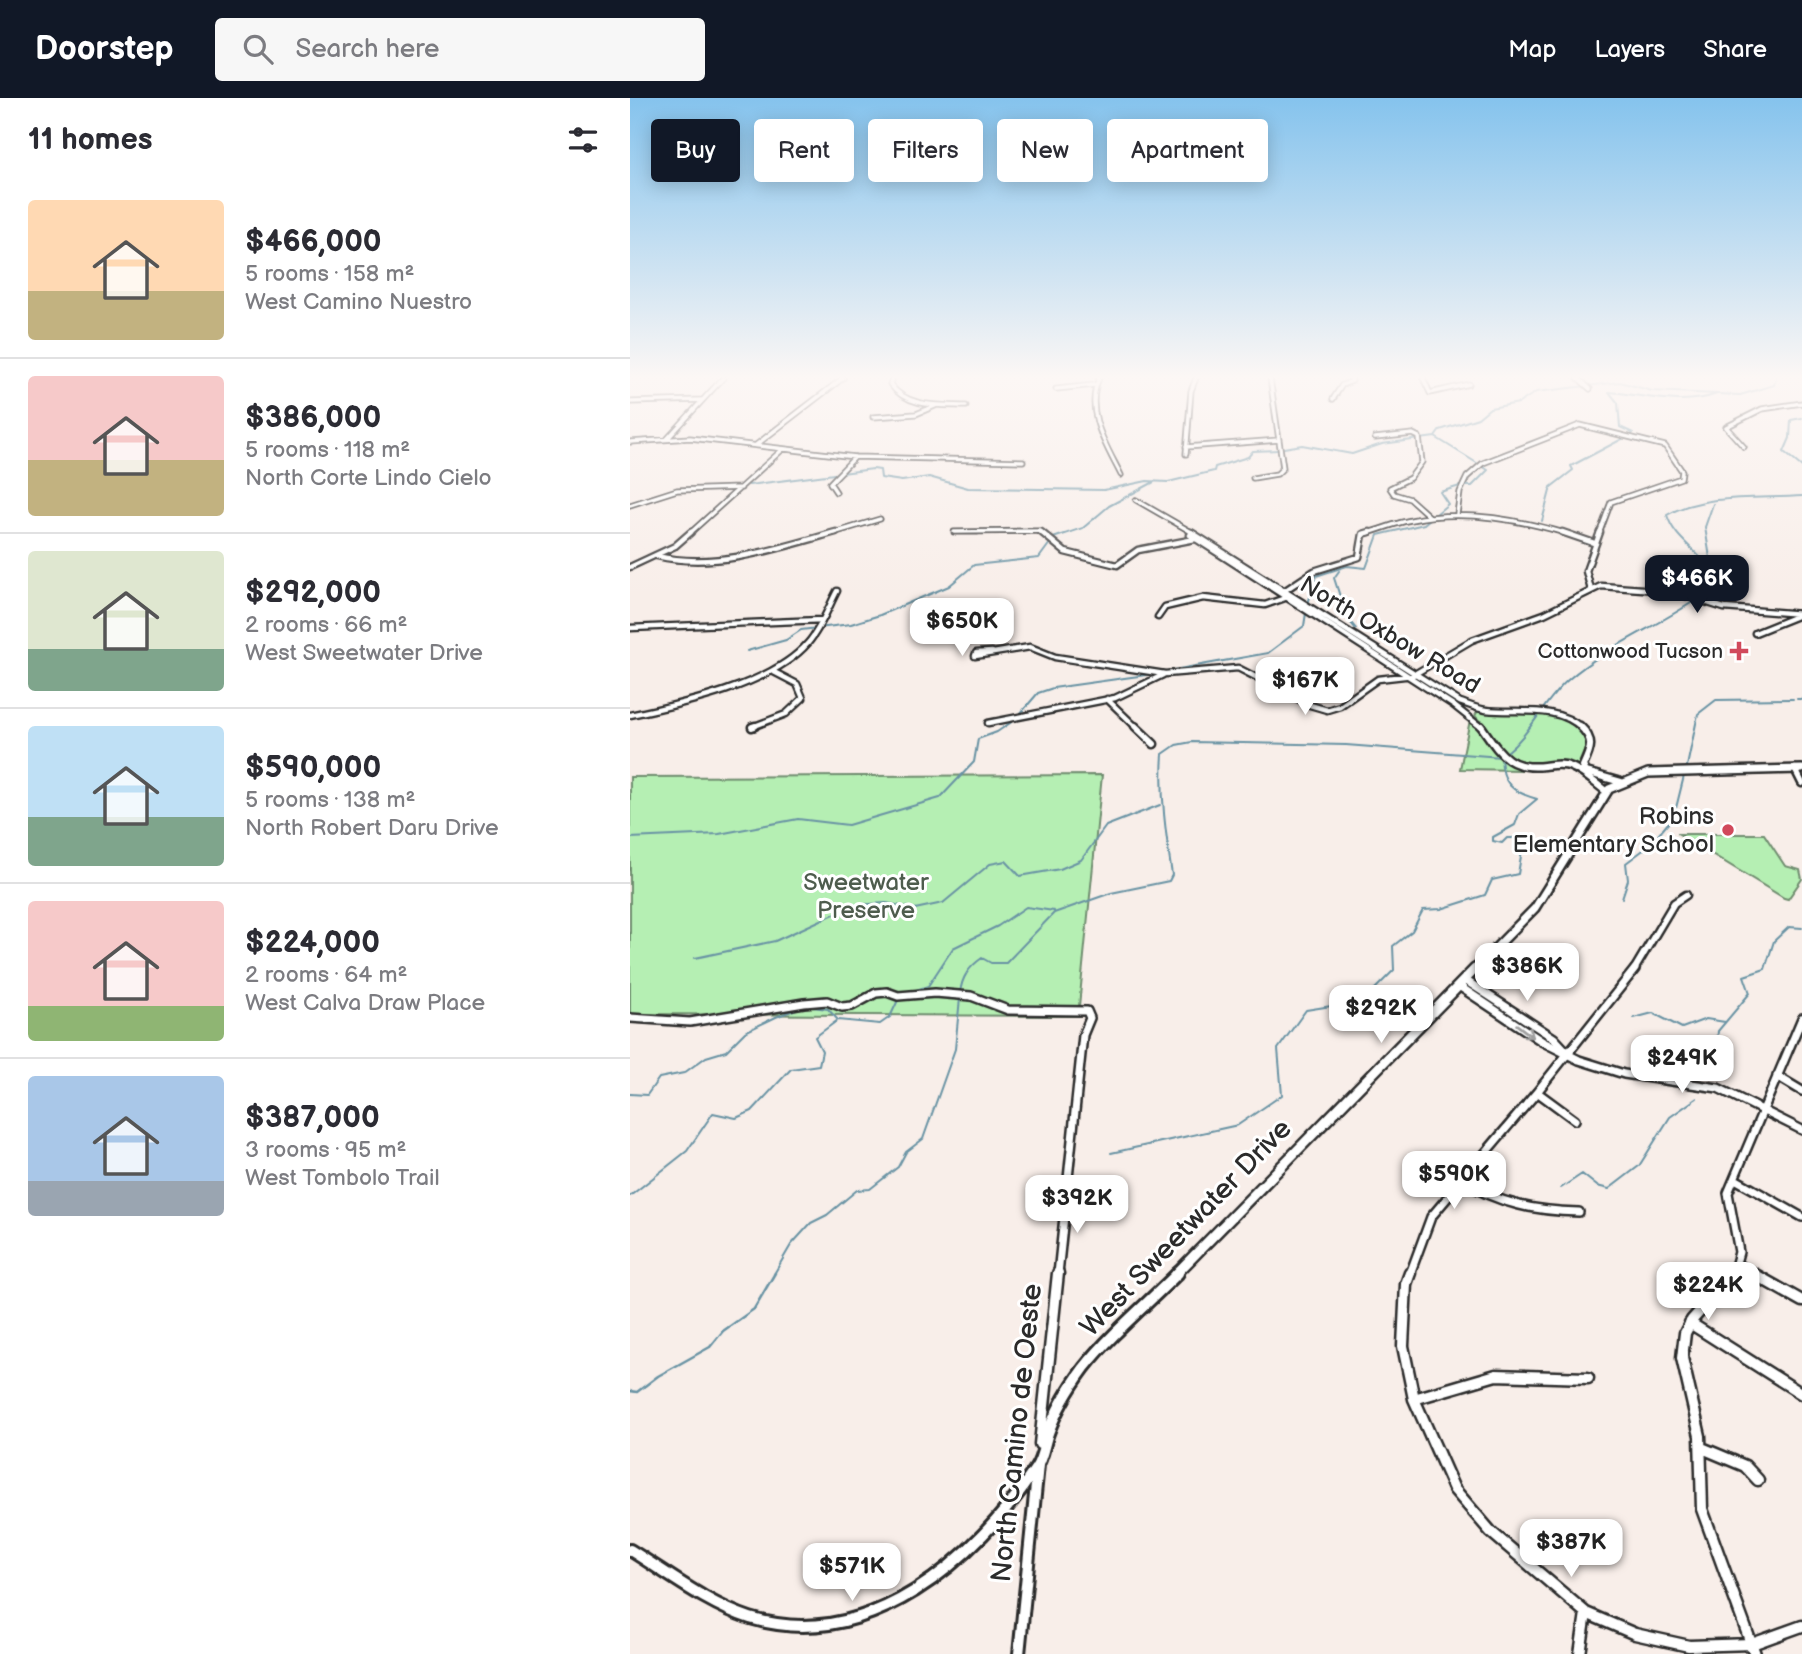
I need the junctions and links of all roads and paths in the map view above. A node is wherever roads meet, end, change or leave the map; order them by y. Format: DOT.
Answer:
graph roads {
  1 [pos="781,451"];
  2 [pos="798,451"];
  3 [pos="1110,451"];
  4 [pos="1186,451"];
  5 [pos="1281,451"];
  6 [pos="1421,451"];
  7 [pos="1515,451"];
  8 [pos="1668,451"];
  9 [pos="1186,454"];
  10 [pos="855,457"];
  11 [pos="1023,461"];
  12 [pos="1121,475"];
  13 [pos="1253,478"];
  14 [pos="741,488"];
  15 [pos="836,492"];
  16 [pos="1136,500"];
  17 [pos="630,505"];
  18 [pos="1457,514"];
  19 [pos="1430,517"];
  20 [pos="880,519"];
  21 [pos="978,532"];
  22 [pos="1189,533"];
  23 [pos="1200,537"];
  24 [pos="1193,539"];
  25 [pos="1594,543"];
  26 [pos="659,557"];
  27 [pos="630,569"];
  28 [pos="1591,590"];
  29 [pos="837,591"];
  30 [pos="1284,591"];
  31 [pos="1284,598"];
  32 [pos="1802,615"];
  33 [pos="1158,617"];
  34 [pos="822,620"];
  35 [pos="630,628"];
  36 [pos="1755,633"];
  37 [pos="992,652"];
  38 [pos="772,671"];
  39 [pos="1416,673"];
  40 [pos="1165,674"];
  41 [pos="1405,675"];
  42 [pos="1107,699"];
  43 [pos="630,715"];
  44 [pos="988,723"];
  45 [pos="752,727"];
  46 [pos="1154,744"];
  47 [pos="1798,769"];
  48 [pos="1620,782"];
  49 [pos="1802,782"];
  50 [pos="1607,792"];
  51 [pos="1686,895"];
  52 [pos="1462,983"];
  53 [pos="630,1018"];
  54 [pos="1801,1024"];
  55 [pos="1568,1053"];
  56 [pos="1777,1076"];
  57 [pos="1802,1091"];
  58 [pos="1537,1092"];
  59 [pos="1763,1109"];
  60 [pos="1575,1120"];
  61 [pos="1802,1130"];
  62 [pos="1735,1179"];
  63 [pos="1461,1180"];
  64 [pos="1579,1212"];
  65 [pos="1802,1217"];
  66 [pos="1738,1264"];
  67 [pos="1802,1301"];
  68 [pos="1690,1323"];
  69 [pos="1588,1378"];
  70 [pos="1802,1394"];
  71 [pos="1414,1399"];
  72 [pos="1702,1448"];
  73 [pos="1038,1465"];
  74 [pos="1758,1480"];
  75 [pos="630,1550"];
  76 [pos="1586,1613"];
  77 [pos="1802,1626"];
  78 [pos="1753,1649"];
  79 [pos="1019,1654"];
  80 [pos="1580,1654"];
  1 -- 14 [label="street"];
  2 -- 10 [label="street"];
  3 -- 12 [label="street"];
  4 -- 9 [label="street"];
  5 -- 13 [label="street"];
  6 -- 19 [label="street"];
  7 -- 18 [label="street"];
  8 -- 25 [label="street"];
  10 -- 11 [label="street"];
  10 -- 15 [label="street"];
  14 -- 17 [label="street"];
  14 -- 26 [label="street"];
  16 -- 22 [label="street, North Oxbow Road"];
  18 -- 19 [label="street"];
  18 -- 25 [label="street"];
  19 -- 30 [label="street"];
  20 -- 26 [label="street"];
  21 -- 24 [label="street"];
  22 -- 23 [label="street, North Oxbow Road"];
  22 -- 24 [label="street, North Oxbow Road"];
  23 -- 24 [label="street"];
  23 -- 30 [label="street, North Oxbow Road"];
  24 -- 31 [label="street, North Oxbow Road"];
  25 -- 28 [label="street"];
  26 -- 27 [label="street"];
  28 -- 32 [label="street"];
  28 -- 39 [label="street"];
  29 -- 34 [label="street"];
  30 -- 31 [label="street"];
  30 -- 39 [label="street, North Oxbow Road"];
  31 -- 33 [label="street"];
  31 -- 41 [label="street, North Oxbow Road"];
  32 -- 36 [label="street"];
  34 -- 35 [label="street"];
  34 -- 38 [label="street"];
  37 -- 40 [label="street"];
  38 -- 43 [label="street"];
  38 -- 45 [label="street"];
  39 -- 41 [label="street"];
  39 -- 48 [label="street, North Oxbow Road"];
  40 -- 41 [label="street"];
  40 -- 42 [label="street"];
  41 -- 50 [label="street, North Oxbow Road"];
  42 -- 44 [label="street"];
  42 -- 46 [label="street"];
  47 -- 48 [label="street, West Sweetwater Drive"];
  47 -- 49 [label="street"];
  48 -- 50 [label="street, West Sweetwater Drive"];
  50 -- 52 [label="street, West Sweetwater Drive"];
  51 -- 55 [label="street"];
  52 -- 55 [label="street"];
  52 -- 55 [label="street, one-way"];
  52 -- 73 [label="street, West Sweetwater Drive"];
  53 -- 73 [label="street, North Camino de Oeste"];
  54 -- 56 [label="street"];
  55 -- 58 [label="street"];
  55 -- 59 [label="street"];
  56 -- 57 [label="street"];
  56 -- 59 [label="street"];
  58 -- 60 [label="street"];
  58 -- 63 [label="street"];
  59 -- 61 [label="street"];
  59 -- 62 [label="street"];
  62 -- 65 [label="street"];
  62 -- 66 [label="street"];
  63 -- 64 [label="street"];
  63 -- 71 [label="street"];
  66 -- 67 [label="street"];
  66 -- 68 [label="street"];
  68 -- 70 [label="street"];
  68 -- 72 [label="street"];
  69 -- 71 [label="street"];
  71 -- 76 [label="street"];
  72 -- 74 [label="street"];
  72 -- 78 [label="street"];
  73 -- 75 [label="street, West Sweetwater Drive"];
  73 -- 79 [label="street, North Camino de Oeste"];
  76 -- 78 [label="street"];
  76 -- 80 [label="street"];
  77 -- 78 [label="street"];
}
